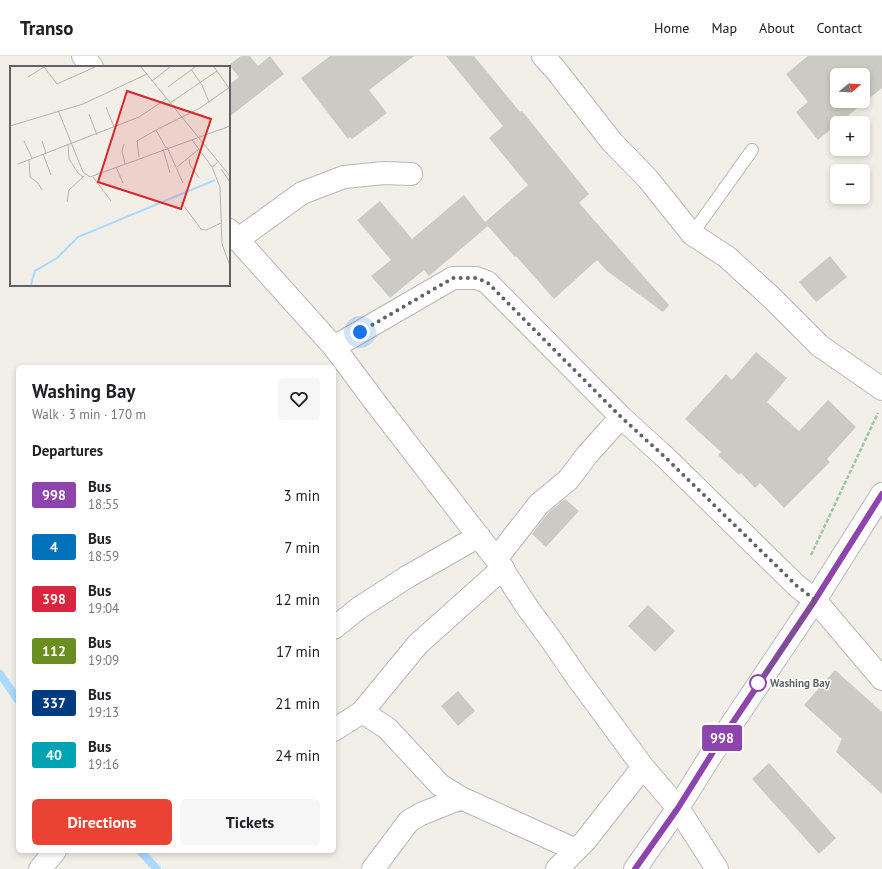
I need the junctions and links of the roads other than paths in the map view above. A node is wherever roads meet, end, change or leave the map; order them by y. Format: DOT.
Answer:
graph roads {
  1 [pos="83,56"];
  2 [pos="543,56"];
  3 [pos="91,66"];
  4 [pos="752,150"];
  5 [pos="411,174"];
  6 [pos="692,234"];
  7 [pos="233,235"];
  8 [pos="334,347"];
  9 [pos="882,389"];
  10 [pos="621,417"];
  11 [pos="882,494"];
  12 [pos="478,536"];
  13 [pos="500,563"];
  14 [pos="815,600"];
  15 [pos="336,626"];
  16 [pos="882,679"];
  17 [pos="362,712"];
  18 [pos="336,729"];
  19 [pos="643,767"];
  20 [pos="461,798"];
  21 [pos="678,808"];
  22 [pos="576,850"];
  23 [pos="53,853"];
  24 [pos="40,869"];
  25 [pos="373,869"];
  26 [pos="557,869"];
  27 [pos="635,869"];
  28 [pos="716,869"];
  1 -- 3 [label="street"];
  2 -- 6 [label="street"];
  4 -- 6 [label="lane"];
  5 -- 7 [label="street"];
  6 -- 9 [label="street"];
  7 -- 8 [label="street"];
  8 -- 10 [label="street"];
  8 -- 12 [label="street"];
  10 -- 13 [label="street"];
  10 -- 14 [label="street"];
  11 -- 14 [label="street"];
  12 -- 13 [label="street"];
  12 -- 15 [label="street"];
  13 -- 17 [label="street"];
  13 -- 19 [label="street"];
  14 -- 16 [label="street"];
  14 -- 21 [label="street"];
  17 -- 18 [label="street"];
  17 -- 20 [label="street"];
  19 -- 21 [label="street"];
  19 -- 22 [label="street"];
  20 -- 22 [label="street"];
  20 -- 25 [label="street"];
  21 -- 27 [label="street"];
  21 -- 28 [label="street"];
  22 -- 26 [label="street"];
  23 -- 24 [label="street"];
}
